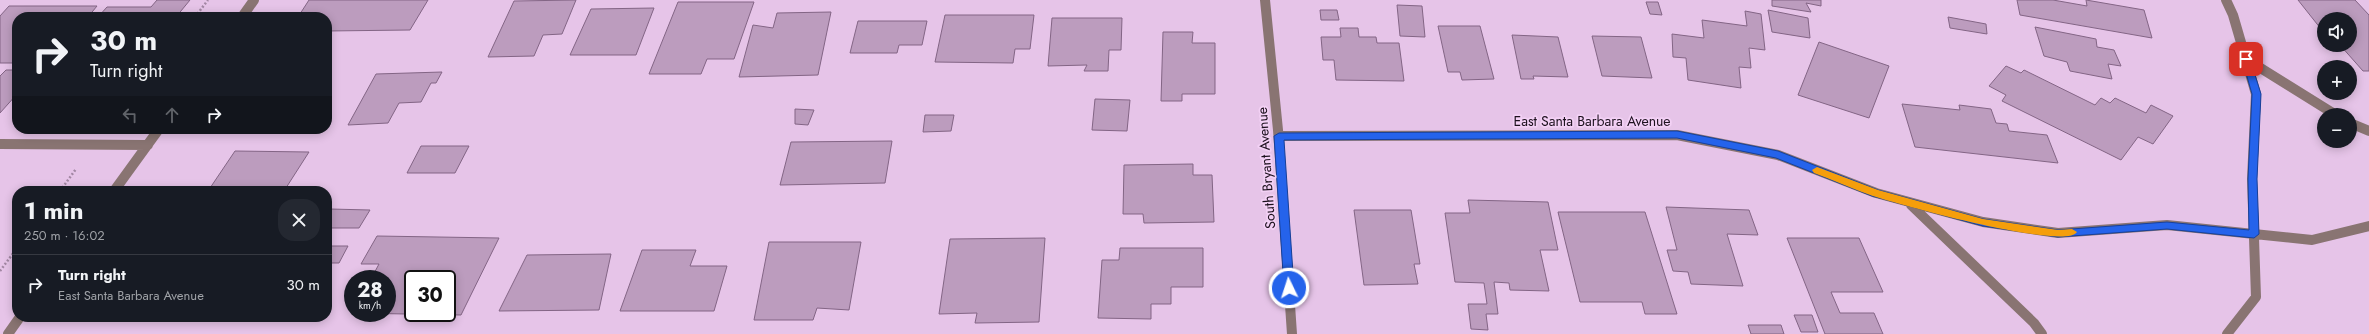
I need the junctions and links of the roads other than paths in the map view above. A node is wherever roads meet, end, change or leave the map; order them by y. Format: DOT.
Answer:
graph roads {
  1 [pos="254,0"];
  2 [pos="1265,0"];
  3 [pos="2226,0"];
  4 [pos="246,12"];
  5 [pos="2246,59"];
  6 [pos="2325,108"];
  7 [pos="2357,126"];
  8 [pos="2369,131"];
  9 [pos="156,134"];
  10 [pos="1279,136"];
  11 [pos="0,144"];
  12 [pos="148,145"];
  13 [pos="118,186"];
  14 [pos="1908,202"];
  15 [pos="2369,226"];
  16 [pos="2254,234"];
  17 [pos="16,322"];
  18 [pos="8,334"];
  19 [pos="1292,334"];
  20 [pos="2042,334"];
  21 [pos="2227,334"];
  1 -- 4 [label="street"];
  2 -- 10 [label="street, South Bryant Avenue"];
  3 -- 5 [label="street"];
  5 -- 6 [label="street"];
  5 -- 16 [label="street"];
  7 -- 8 [label="street"];
  9 -- 12 [label="street"];
  10 -- 14 [label="street, East Santa Barbara Avenue"];
  10 -- 19 [label="street, South Bryant Avenue"];
  11 -- 12 [label="street"];
  12 -- 13 [label="street"];
  14 -- 16 [label="street, East Santa Barbara Avenue"];
  14 -- 20 [label="street"];
  15 -- 16 [label="street, East Santa Barbara Avenue"];
  16 -- 21 [label="street"];
  17 -- 18 [label="street"];
}
